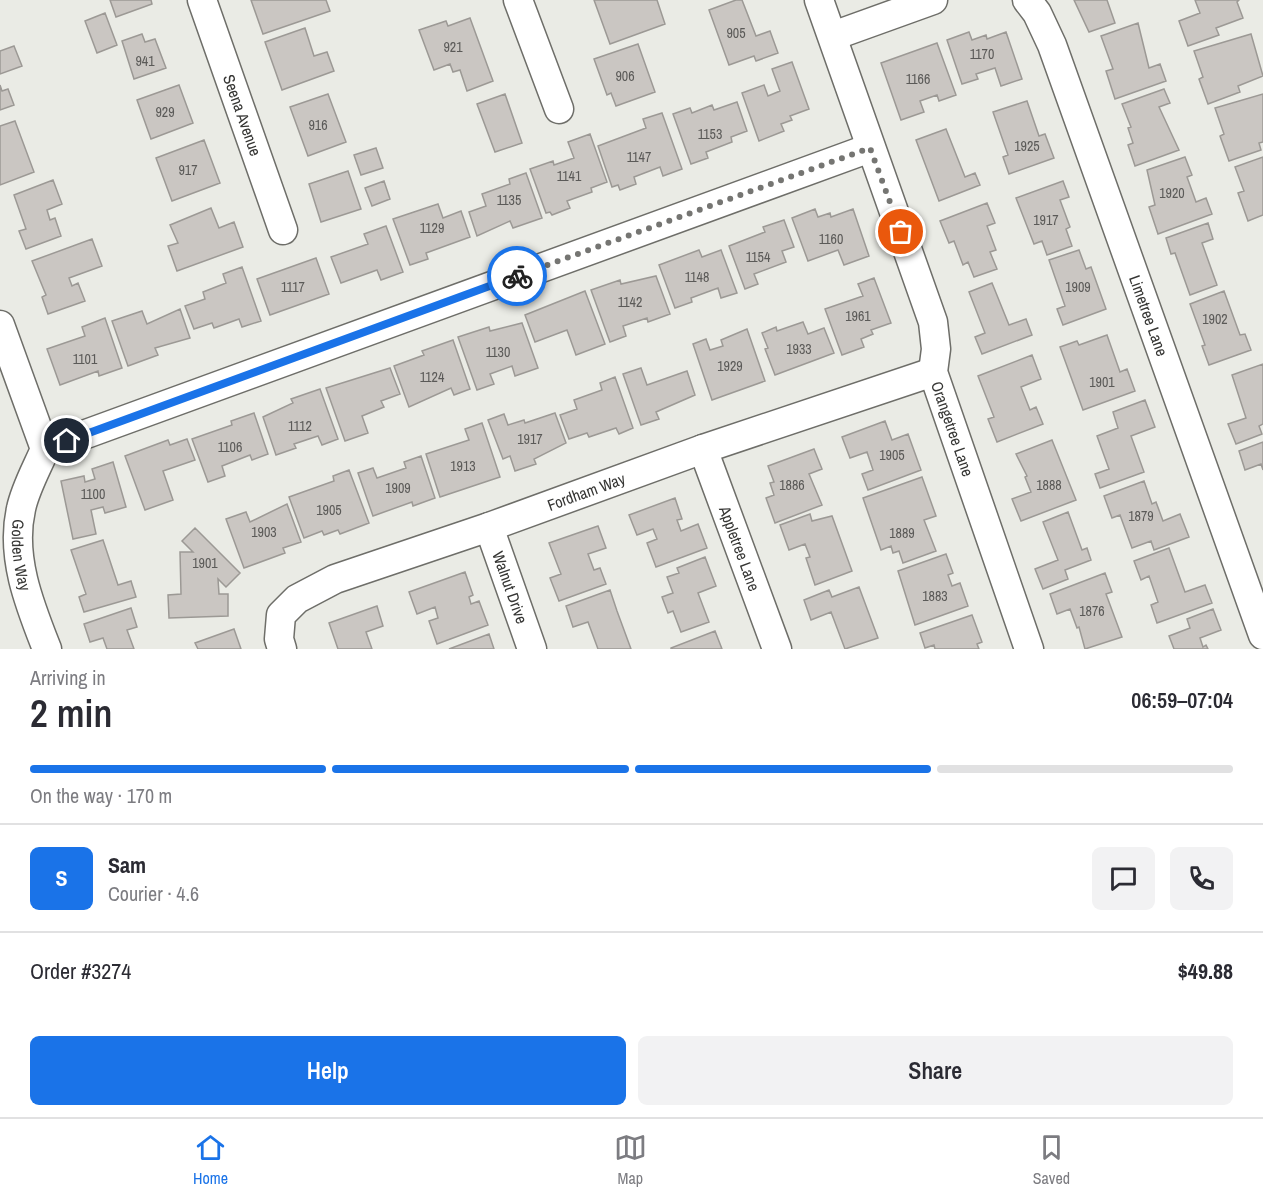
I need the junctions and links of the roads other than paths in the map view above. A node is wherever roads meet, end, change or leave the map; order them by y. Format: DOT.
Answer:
graph roads {
  1 [pos="202,0"];
  2 [pos="518,0"];
  3 [pos="819,0"];
  4 [pos="933,0"];
  5 [pos="1027,0"];
  6 [pos="833,36"];
  7 [pos="559,109"];
  8 [pos="870,148"];
  9 [pos="283,230"];
  10 [pos="0,325"];
  11 [pos="933,372"];
  12 [pos="45,449"];
  13 [pos="703,449"];
  14 [pos="489,527"];
  15 [pos="1263,635"];
  16 [pos="47,649"];
  17 [pos="282,649"];
  18 [pos="532,649"];
  19 [pos="777,649"];
  20 [pos="1029,649"];
  1 -- 9 [label="street, Seena Avenue"];
  2 -- 7 [label="street"];
  3 -- 6 [label="street, Orangetree Lane"];
  4 -- 6 [label="street"];
  5 -- 15 [label="street, Limetree Lane"];
  6 -- 8 [label="street, Orangetree Lane"];
  8 -- 11 [label="street, Orangetree Lane"];
  8 -- 12 [label="street"];
  10 -- 12 [label="street"];
  11 -- 13 [label="street, Fordham Way"];
  11 -- 20 [label="street, Orangetree Lane"];
  12 -- 16 [label="street, Golden Way"];
  13 -- 14 [label="street, Fordham Way"];
  13 -- 19 [label="street, Appletree Lane"];
  14 -- 17 [label="street, Fordham Way"];
  14 -- 18 [label="street, Walnut Drive"];
}
